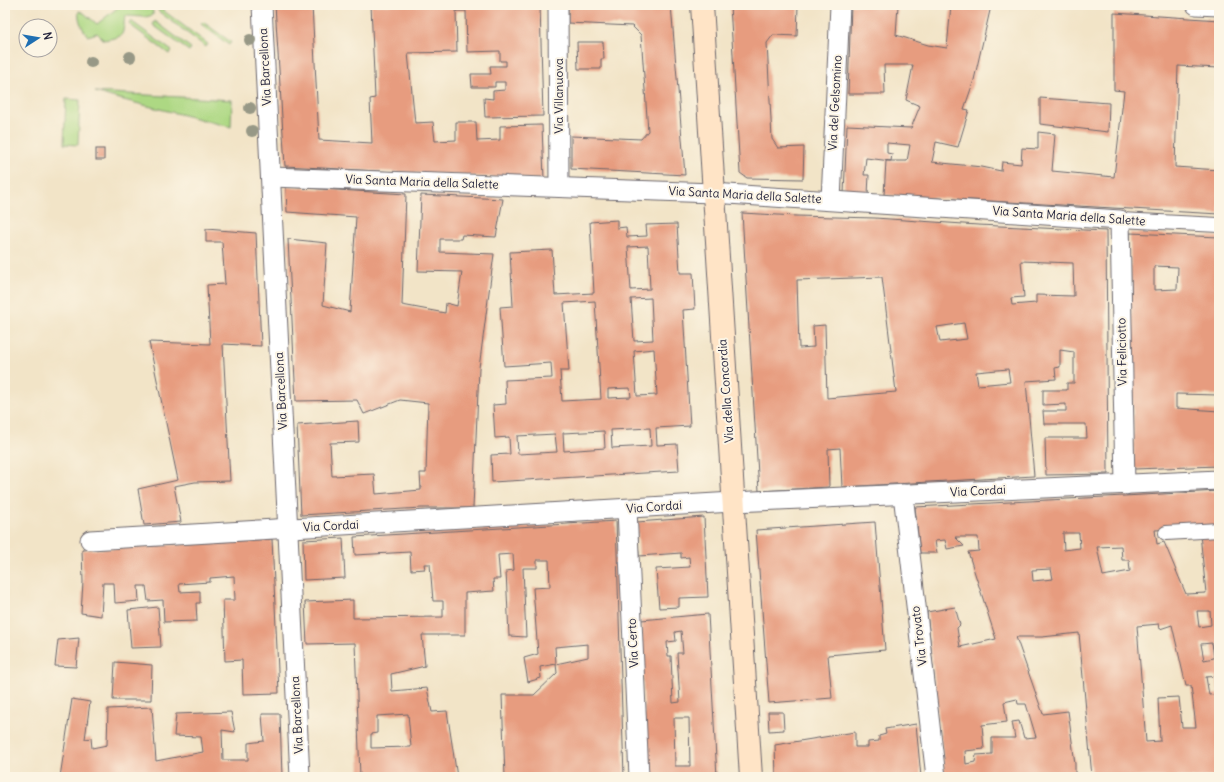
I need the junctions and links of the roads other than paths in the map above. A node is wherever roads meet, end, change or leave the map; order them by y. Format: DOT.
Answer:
graph roads {
  1 [pos="262,5"];
  2 [pos="558,5"];
  3 [pos="702,5"];
  4 [pos="840,5"];
  5 [pos="1196,5"];
  6 [pos="1219,6"];
  7 [pos="271,177"];
  8 [pos="559,187"];
  9 [pos="713,193"];
  10 [pos="831,200"];
  11 [pos="1120,220"];
  12 [pos="1219,225"];
  13 [pos="1219,480"];
  14 [pos="1125,485"];
  15 [pos="903,494"];
  16 [pos="733,502"];
  17 [pos="628,509"];
  18 [pos="288,529"];
  19 [pos="1219,530"];
  20 [pos="1166,533"];
  21 [pos="90,540"];
  22 [pos="300,777"];
  23 [pos="639,777"];
  24 [pos="751,777"];
  25 [pos="936,777"];
  1 -- 7 [label="street, Via Barcellona"];
  2 -- 8 [label="street, Via Villanuova"];
  3 -- 9 [label="main road, Via della Concordia"];
  4 -- 10 [label="street, Via del Gelsomino"];
  5 -- 6 [label="street"];
  7 -- 8 [label="street, Via Santa Maria della Salette"];
  7 -- 18 [label="street, Via Barcellona"];
  8 -- 9 [label="street, Via Santa Maria della Salette"];
  9 -- 10 [label="street, Via Santa Maria della Salette"];
  9 -- 16 [label="main road, Via della Concordia"];
  10 -- 11 [label="street, Via Santa Maria della Salette"];
  11 -- 12 [label="street, Via Santa Maria della Salette"];
  11 -- 14 [label="street, Via Feliciotto"];
  13 -- 14 [label="street, Via Cordai"];
  14 -- 15 [label="street, Via Cordai"];
  15 -- 16 [label="street, Via Cordai"];
  15 -- 25 [label="street, Via Trovato"];
  16 -- 17 [label="street, Via Cordai"];
  16 -- 24 [label="main road, Via della Concordia"];
  17 -- 18 [label="street, Via Cordai"];
  17 -- 23 [label="street, Via Certo"];
  18 -- 21 [label="street, Via Cordai"];
  18 -- 22 [label="street, Via Barcellona"];
  19 -- 20 [label="street"];
}
